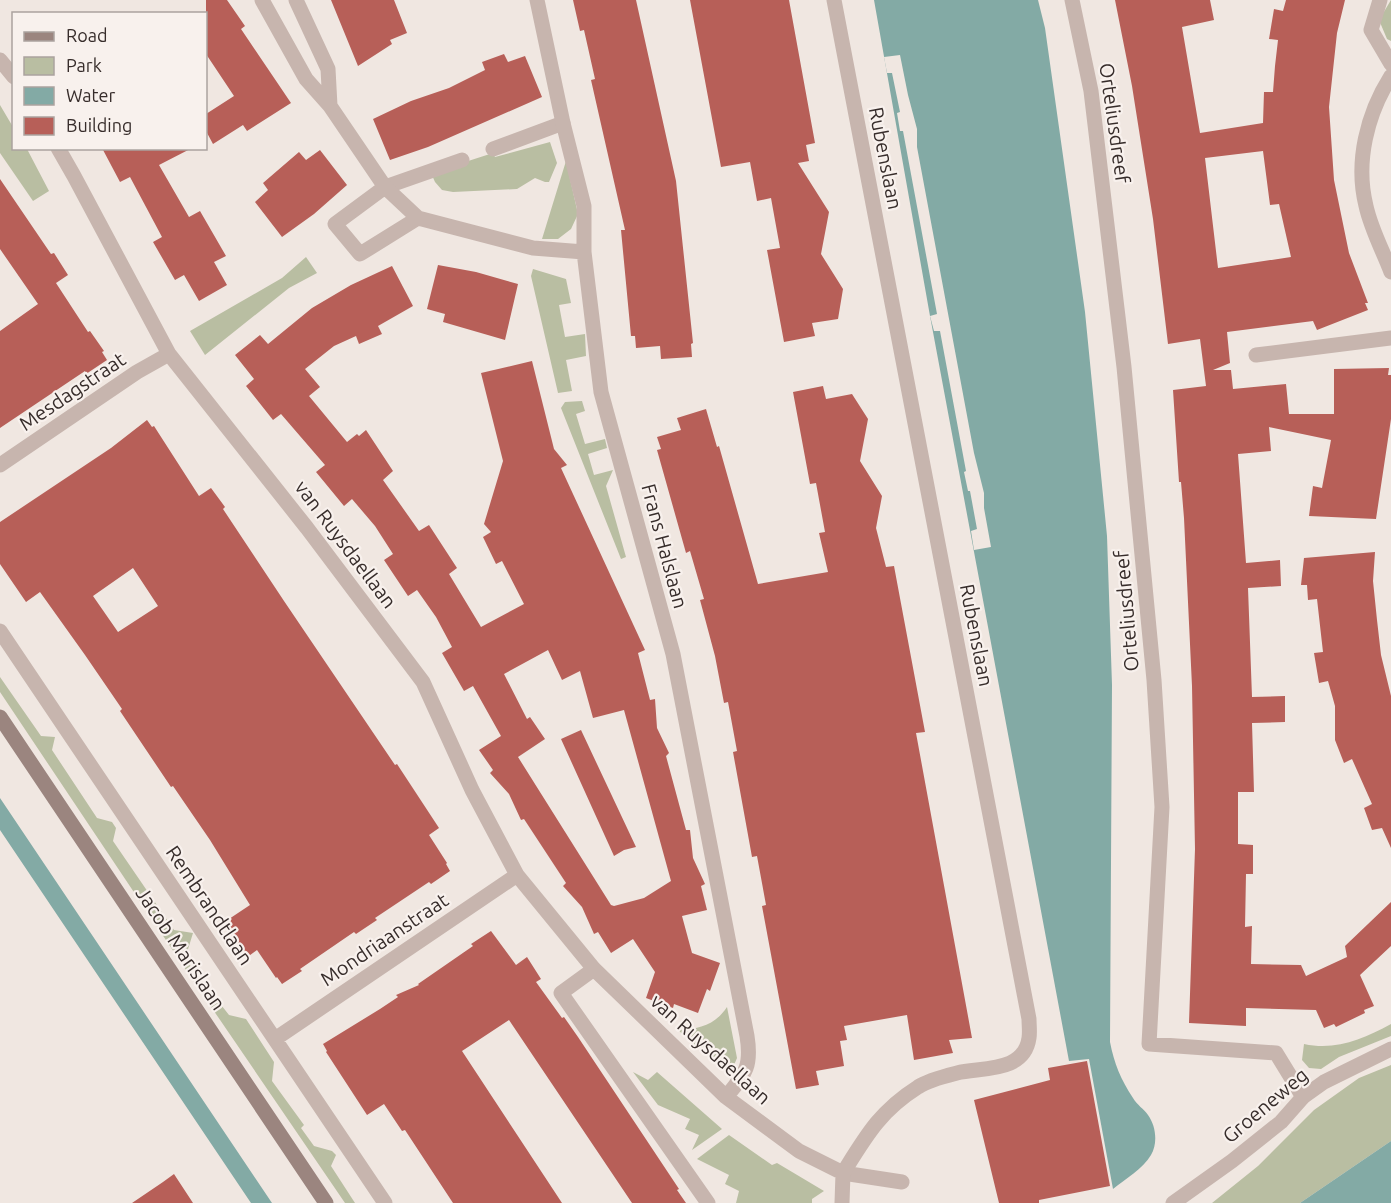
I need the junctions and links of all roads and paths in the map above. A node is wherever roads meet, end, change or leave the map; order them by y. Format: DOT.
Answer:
graph roads {
  1 [pos="262,0"];
  2 [pos="297,0"];
  3 [pos="537,0"];
  4 [pos="834,0"];
  5 [pos="1072,0"];
  6 [pos="1380,0"];
  7 [pos="0,60"];
  8 [pos="1391,64"];
  9 [pos="12,75"];
  10 [pos="1391,76"];
  11 [pos="330,106"];
  12 [pos="563,123"];
  13 [pos="493,149"];
  14 [pos="59,150"];
  15 [pos="462,160"];
  16 [pos="385,187"];
  17 [pos="418,218"];
  18 [pos="584,252"];
  19 [pos="1391,272"];
  20 [pos="1391,338"];
  21 [pos="169,354"];
  22 [pos="1256,355"];
  23 [pos="0,465"];
  24 [pos="0,631"];
  25 [pos="0,717"];
  26 [pos="517,875"];
  27 [pos="594,969"];
  28 [pos="275,1039"];
  29 [pos="1391,1049"];
  30 [pos="726,1097"];
  31 [pos="1303,1097"];
  32 [pos="843,1173"];
  33 [pos="902,1182"];
  34 [pos="326,1203"];
  35 [pos="385,1203"];
  36 [pos="708,1203"];
  37 [pos="842,1203"];
  38 [pos="1173,1203"];
  1 -- 11 [label="street"];
  2 -- 11 [label="street"];
  3 -- 12 [label="street, Frans Halslaan"];
  4 -- 32 [label="street, Rubenslaan"];
  5 -- 31 [label="street, Orteliusdreef"];
  6 -- 8 [label="street"];
  7 -- 9 [label="street"];
  10 -- 19 [label="street"];
  11 -- 16 [label="street"];
  12 -- 13 [label="street"];
  12 -- 18 [label="street, Frans Halslaan"];
  14 -- 21 [label="street, van Ruysdaellaan"];
  15 -- 16 [label="street"];
  16 -- 17 [label="street"];
  16 -- 17 [label="street"];
  17 -- 18 [label="street"];
  18 -- 30 [label="street, Frans Halslaan"];
  20 -- 22 [label="street"];
  21 -- 23 [label="street, Mesdagstraat"];
  21 -- 26 [label="street, van Ruysdaellaan"];
  24 -- 28 [label="street, Rembrandtlaan"];
  25 -- 34 [label="main road, Jacob Marislaan"];
  26 -- 27 [label="street, van Ruysdaellaan"];
  26 -- 28 [label="street, Mondriaanstraat"];
  27 -- 30 [label="street, van Ruysdaellaan"];
  27 -- 36 [label="street"];
  28 -- 35 [label="street, Rembrandtlaan"];
  29 -- 31 [label="street, Groeneweg"];
  30 -- 32 [label="street, van Ruysdaellaan"];
  31 -- 38 [label="street, Groeneweg"];
  32 -- 33 [label="street, van Ruysdaellaan"];
  32 -- 37 [label="street"];
}
